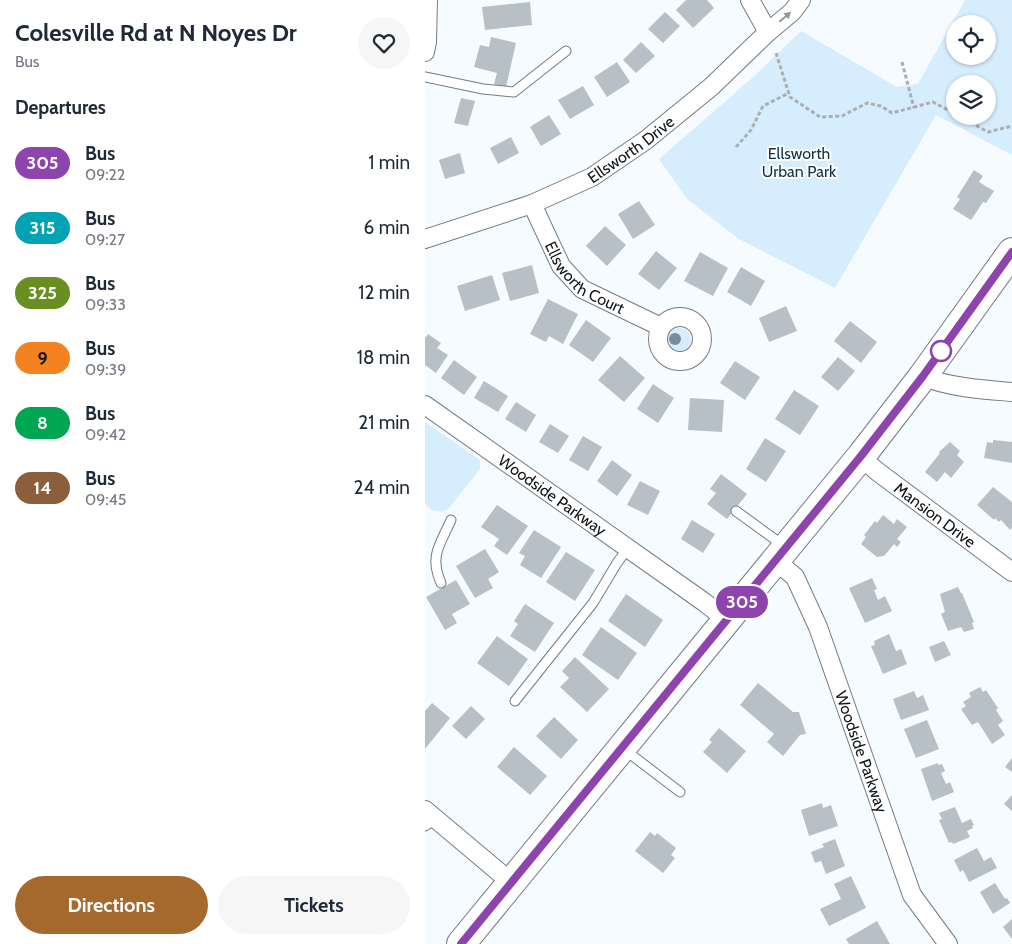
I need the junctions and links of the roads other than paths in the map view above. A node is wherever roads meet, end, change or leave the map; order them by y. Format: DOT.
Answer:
graph roads {
  1 [pos="428,0"];
  2 [pos="750,0"];
  3 [pos="801,0"];
  4 [pos="768,32"];
  5 [pos="566,51"];
  6 [pos="425,52"];
  7 [pos="425,77"];
  8 [pos="532,204"];
  9 [pos="425,239"];
  10 [pos="1012,252"];
  11 [pos="661,327"];
  12 [pos="923,376"];
  13 [pos="1012,392"];
  14 [pos="425,405"];
  15 [pos="861,456"];
  16 [pos="736,511"];
  17 [pos="451,520"];
  18 [pos="628,548"];
  19 [pos="781,555"];
  20 [pos="1012,572"];
  21 [pos="441,583"];
  22 [pos="728,620"];
  23 [pos="515,701"];
  24 [pos="622,749"];
  25 [pos="680,792"];
  26 [pos="428,818"];
  27 [pos="512,883"];
  28 [pos="461,944"];
  29 [pos="948,944"];
  1 -- 6 [label="street"];
  2 -- 4 [label="street"];
  4 -- 3 [label="street, Ellsworth Drive, one-way"];
  4 -- 8 [label="street, Ellsworth Drive"];
  5 -- 7 [label="lane"];
  8 -- 9 [label="street, Ellsworth Drive"];
  8 -- 11 [label="street, Ellsworth Court"];
  10 -- 12 [label="highway"];
  12 -- 13 [label="street"];
  12 -- 15 [label="highway"];
  14 -- 18 [label="street, Woodside Parkway"];
  15 -- 19 [label="highway"];
  15 -- 20 [label="street, Mansion Drive"];
  16 -- 19 [label="lane"];
  17 -- 21 [label="lane"];
  18 -- 22 [label="street, Woodside Parkway"];
  18 -- 23 [label="lane"];
  19 -- 22 [label="highway"];
  19 -- 29 [label="street, Woodside Parkway"];
  22 -- 24 [label="highway"];
  24 -- 25 [label="lane"];
  24 -- 27 [label="highway"];
  26 -- 27 [label="street"];
  27 -- 28 [label="highway"];
}
